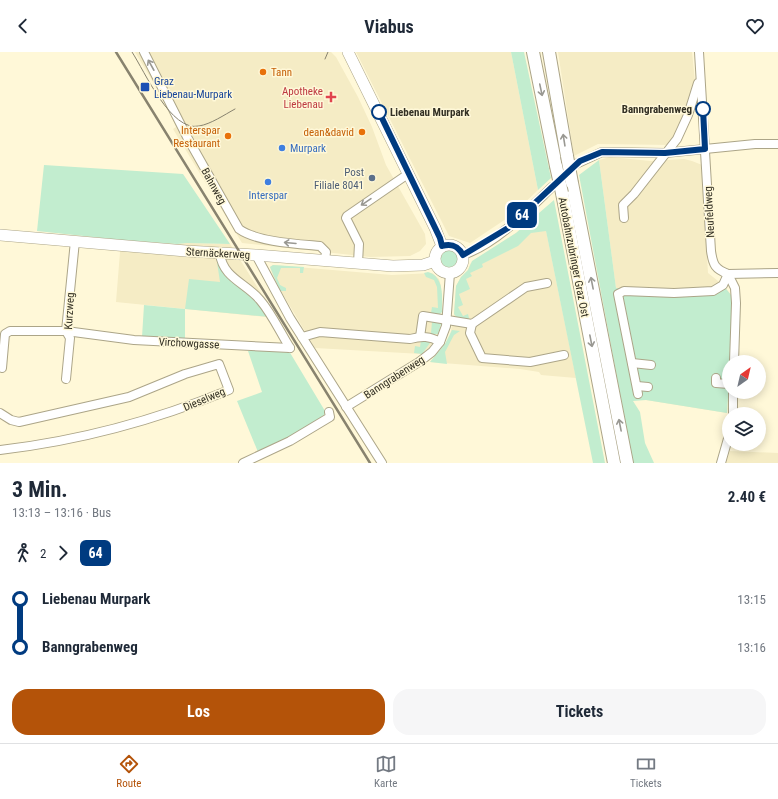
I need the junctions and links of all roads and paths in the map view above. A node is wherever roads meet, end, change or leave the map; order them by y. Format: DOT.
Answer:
graph roads {
  1 [pos="144,52"];
  2 [pos="348,52"];
  3 [pos="533,52"];
  4 [pos="549,52"];
  5 [pos="699,52"];
  6 [pos="700,74"];
  7 [pos="778,144"];
  8 [pos="705,149"];
  9 [pos="665,153"];
  10 [pos="571,160"];
  11 [pos="408,174"];
  12 [pos="557,190"];
  13 [pos="624,218"];
  14 [pos="0,235"];
  15 [pos="75,242"];
  16 [pos="442,246"];
  17 [pos="220,254"];
  18 [pos="256,254"];
  19 [pos="463,255"];
  20 [pos="326,256"];
  21 [pos="435,261"];
  22 [pos="358,264"];
  23 [pos="450,273"];
  24 [pos="778,273"];
  25 [pos="728,274"];
  26 [pos="547,283"];
  27 [pos="447,319"];
  28 [pos="472,324"];
  29 [pos="66,331"];
  30 [pos="302,337"];
  31 [pos="420,337"];
  32 [pos="440,342"];
  33 [pos="564,355"];
  34 [pos="734,355"];
  35 [pos="632,363"];
  36 [pos="651,365"];
  37 [pos="2,368"];
  38 [pos="716,378"];
  39 [pos="66,379"];
  40 [pos="722,383"];
  41 [pos="648,388"];
  42 [pos="346,407"];
  43 [pos="329,412"];
  44 [pos="0,413"];
  45 [pos="0,450"];
  46 [pos="724,451"];
  47 [pos="243,463"];
  48 [pos="382,463"];
  49 [pos="614,463"];
  50 [pos="628,463"];
  51 [pos="721,463"];
  20 -- 1 [label="street, Bahnweg, one-way"];
  2 -- 11 [label="main road"];
  3 -- 12 [label="highway, Autobahnzubringer Graz Ost, one-way, bridge"];
  10 -- 4 [label="highway, Autobahnzubringer Graz Ost, one-way"];
  5 -- 6 [label="street, Neufeldweg"];
  6 -- 8 [label="street, Neufeldweg"];
  6 -- 9 [label="street"];
  7 -- 8 [label="street"];
  8 -- 9 [label="street"];
  8 -- 25 [label="street, Neufeldweg"];
  9 -- 10 [label="street"];
  9 -- 13 [label="street"];
  50 -- 10 [label="highway, Autobahnzubringer Graz Ost, one-way, bridge"];
  11 -- 16 [label="main road"];
  11 -- 22 [label="street, one-way"];
  12 -- 19 [label="street"];
  12 -- 49 [label="highway, Autobahnzubringer Graz Ost, one-way"];
  14 -- 15 [label="main road, Sternäckerweg"];
  15 -- 17 [label="main road, Sternäckerweg"];
  15 -- 29 [label="street, Kurzweg"];
  16 -- 19 [label="main road"];
  16 -- 21 [label="main road"];
  17 -- 18 [label="main road, Sternäckerweg"];
  17 -- 29 [label="street, Virchowgasse"];
  18 -- 20 [label="main road, Sternäckerweg"];
  18 -- 30 [label="street"];
  19 -- 23 [label="main road"];
  20 -- 22 [label="main road, Sternäckerweg"];
  21 -- 22 [label="main road, Sternäckerweg"];
  21 -- 23 [label="main road"];
  23 -- 27 [label="street, Banngrabenweg"];
  24 -- 25 [label="street"];
  25 -- 34 [label="street"];
  25 -- 35 [label="street"];
  26 -- 28 [label="street"];
  27 -- 28 [label="street"];
  27 -- 31 [label="street"];
  27 -- 32 [label="street, Banngrabenweg"];
  28 -- 33 [label="street"];
  29 -- 37 [label="street, Virchowgasse"];
  29 -- 39 [label="street, Kurzweg"];
  30 -- 31 [label="street"];
  30 -- 42 [label="street"];
  31 -- 32 [label="street"];
  32 -- 42 [label="street, Banngrabenweg"];
  35 -- 36 [label="street"];
  35 -- 41 [label="street"];
  38 -- 40 [label="street"];
  42 -- 48 [label="street"];
  43 -- 47 [label="street"];
  44 -- 45 [label="street, Dieselweg"];
  46 -- 51 [label="street"];
}
